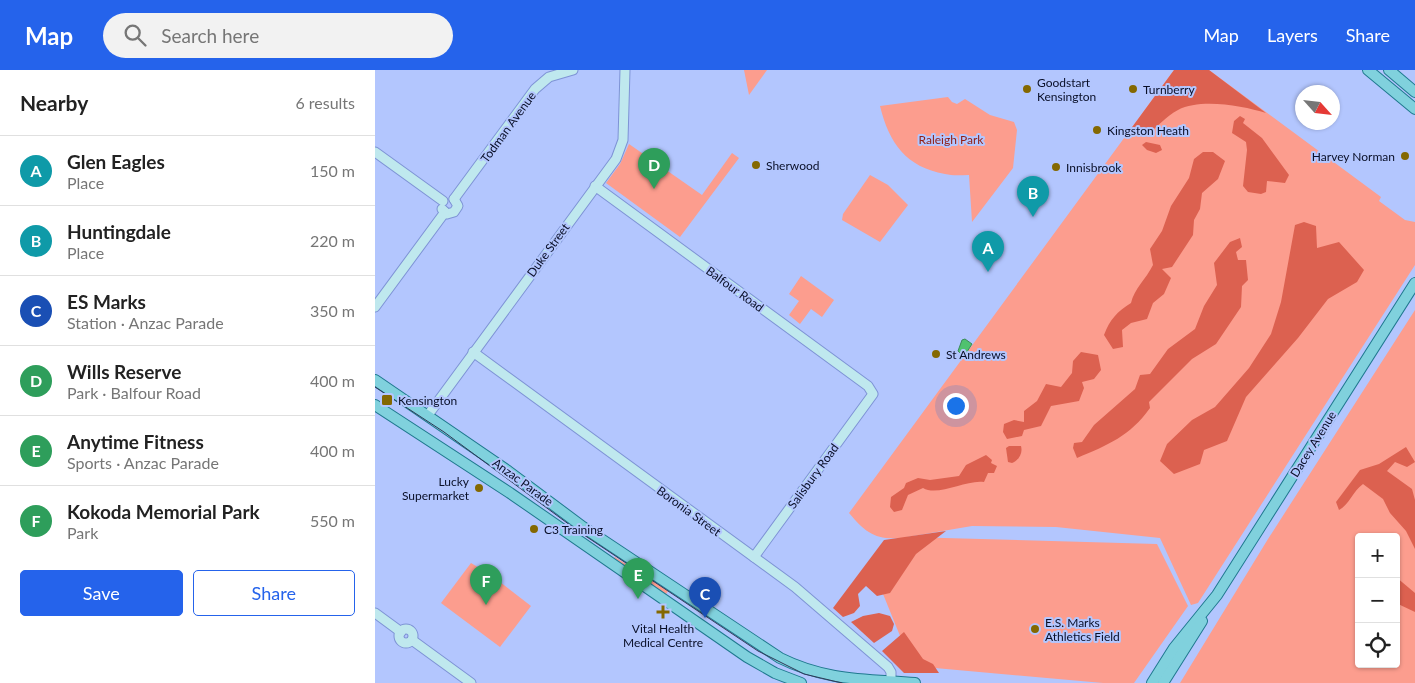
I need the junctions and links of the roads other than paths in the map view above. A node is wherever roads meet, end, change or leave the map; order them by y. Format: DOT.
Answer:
graph roads {
  1 [pos="573,70"];
  2 [pos="625,70"];
  3 [pos="1369,70"];
  4 [pos="1389,70"];
  5 [pos="549,73"];
  6 [pos="1415,92"];
  7 [pos="1415,109"];
  8 [pos="375,152"];
  9 [pos="595,186"];
  10 [pos="454,199"];
  11 [pos="443,201"];
  12 [pos="445,212"];
  13 [pos="1415,283"];
  14 [pos="375,307"];
  15 [pos="473,352"];
  16 [pos="375,380"];
  17 [pos="873,394"];
  18 [pos="375,405"];
  19 [pos="428,415"];
  20 [pos="754,558"];
  21 [pos="1211,604"];
  22 [pos="375,612"];
  23 [pos="891,681"];
  24 [pos="471,683"];
  25 [pos="801,683"];
  26 [pos="915,683"];
  27 [pos="1151,683"];
  28 [pos="1163,683"];
  1 -- 5 [label="street, Todman Avenue"];
  2 -- 9 [label="street, Duke Street"];
  3 -- 7 [label="main road"];
  4 -- 6 [label="main road"];
  5 -- 10 [label="street, Todman Avenue"];
  8 -- 11 [label="street"];
  9 -- 15 [label="street, Duke Street"];
  9 -- 17 [label="street, Balfour Road"];
  10 -- 11 [label="street"];
  10 -- 12 [label="street"];
  11 -- 12 [label="street"];
  12 -- 14 [label="street"];
  13 -- 21 [label="main road, Dacey Avenue"];
  15 -- 19 [label="street, Duke Street"];
  15 -- 20 [label="street, Boronia Street"];
  16 -- 19 [label="main road, Anzac Parade"];
  17 -- 20 [label="street, Salisbury Road"];
  18 -- 25 [label="main road, Anzac Parade"];
  19 -- 23 [label="main road, Anzac Parade"];
  20 -- 23 [label="street, Boronia Street"];
  21 -- 27 [label="main road, Dacey Avenue"];
  21 -- 28 [label="main road, Dacey Avenue"];
  22 -- 24 [label="street"];
  23 -- 26 [label="main road, Anzac Parade"];
}
